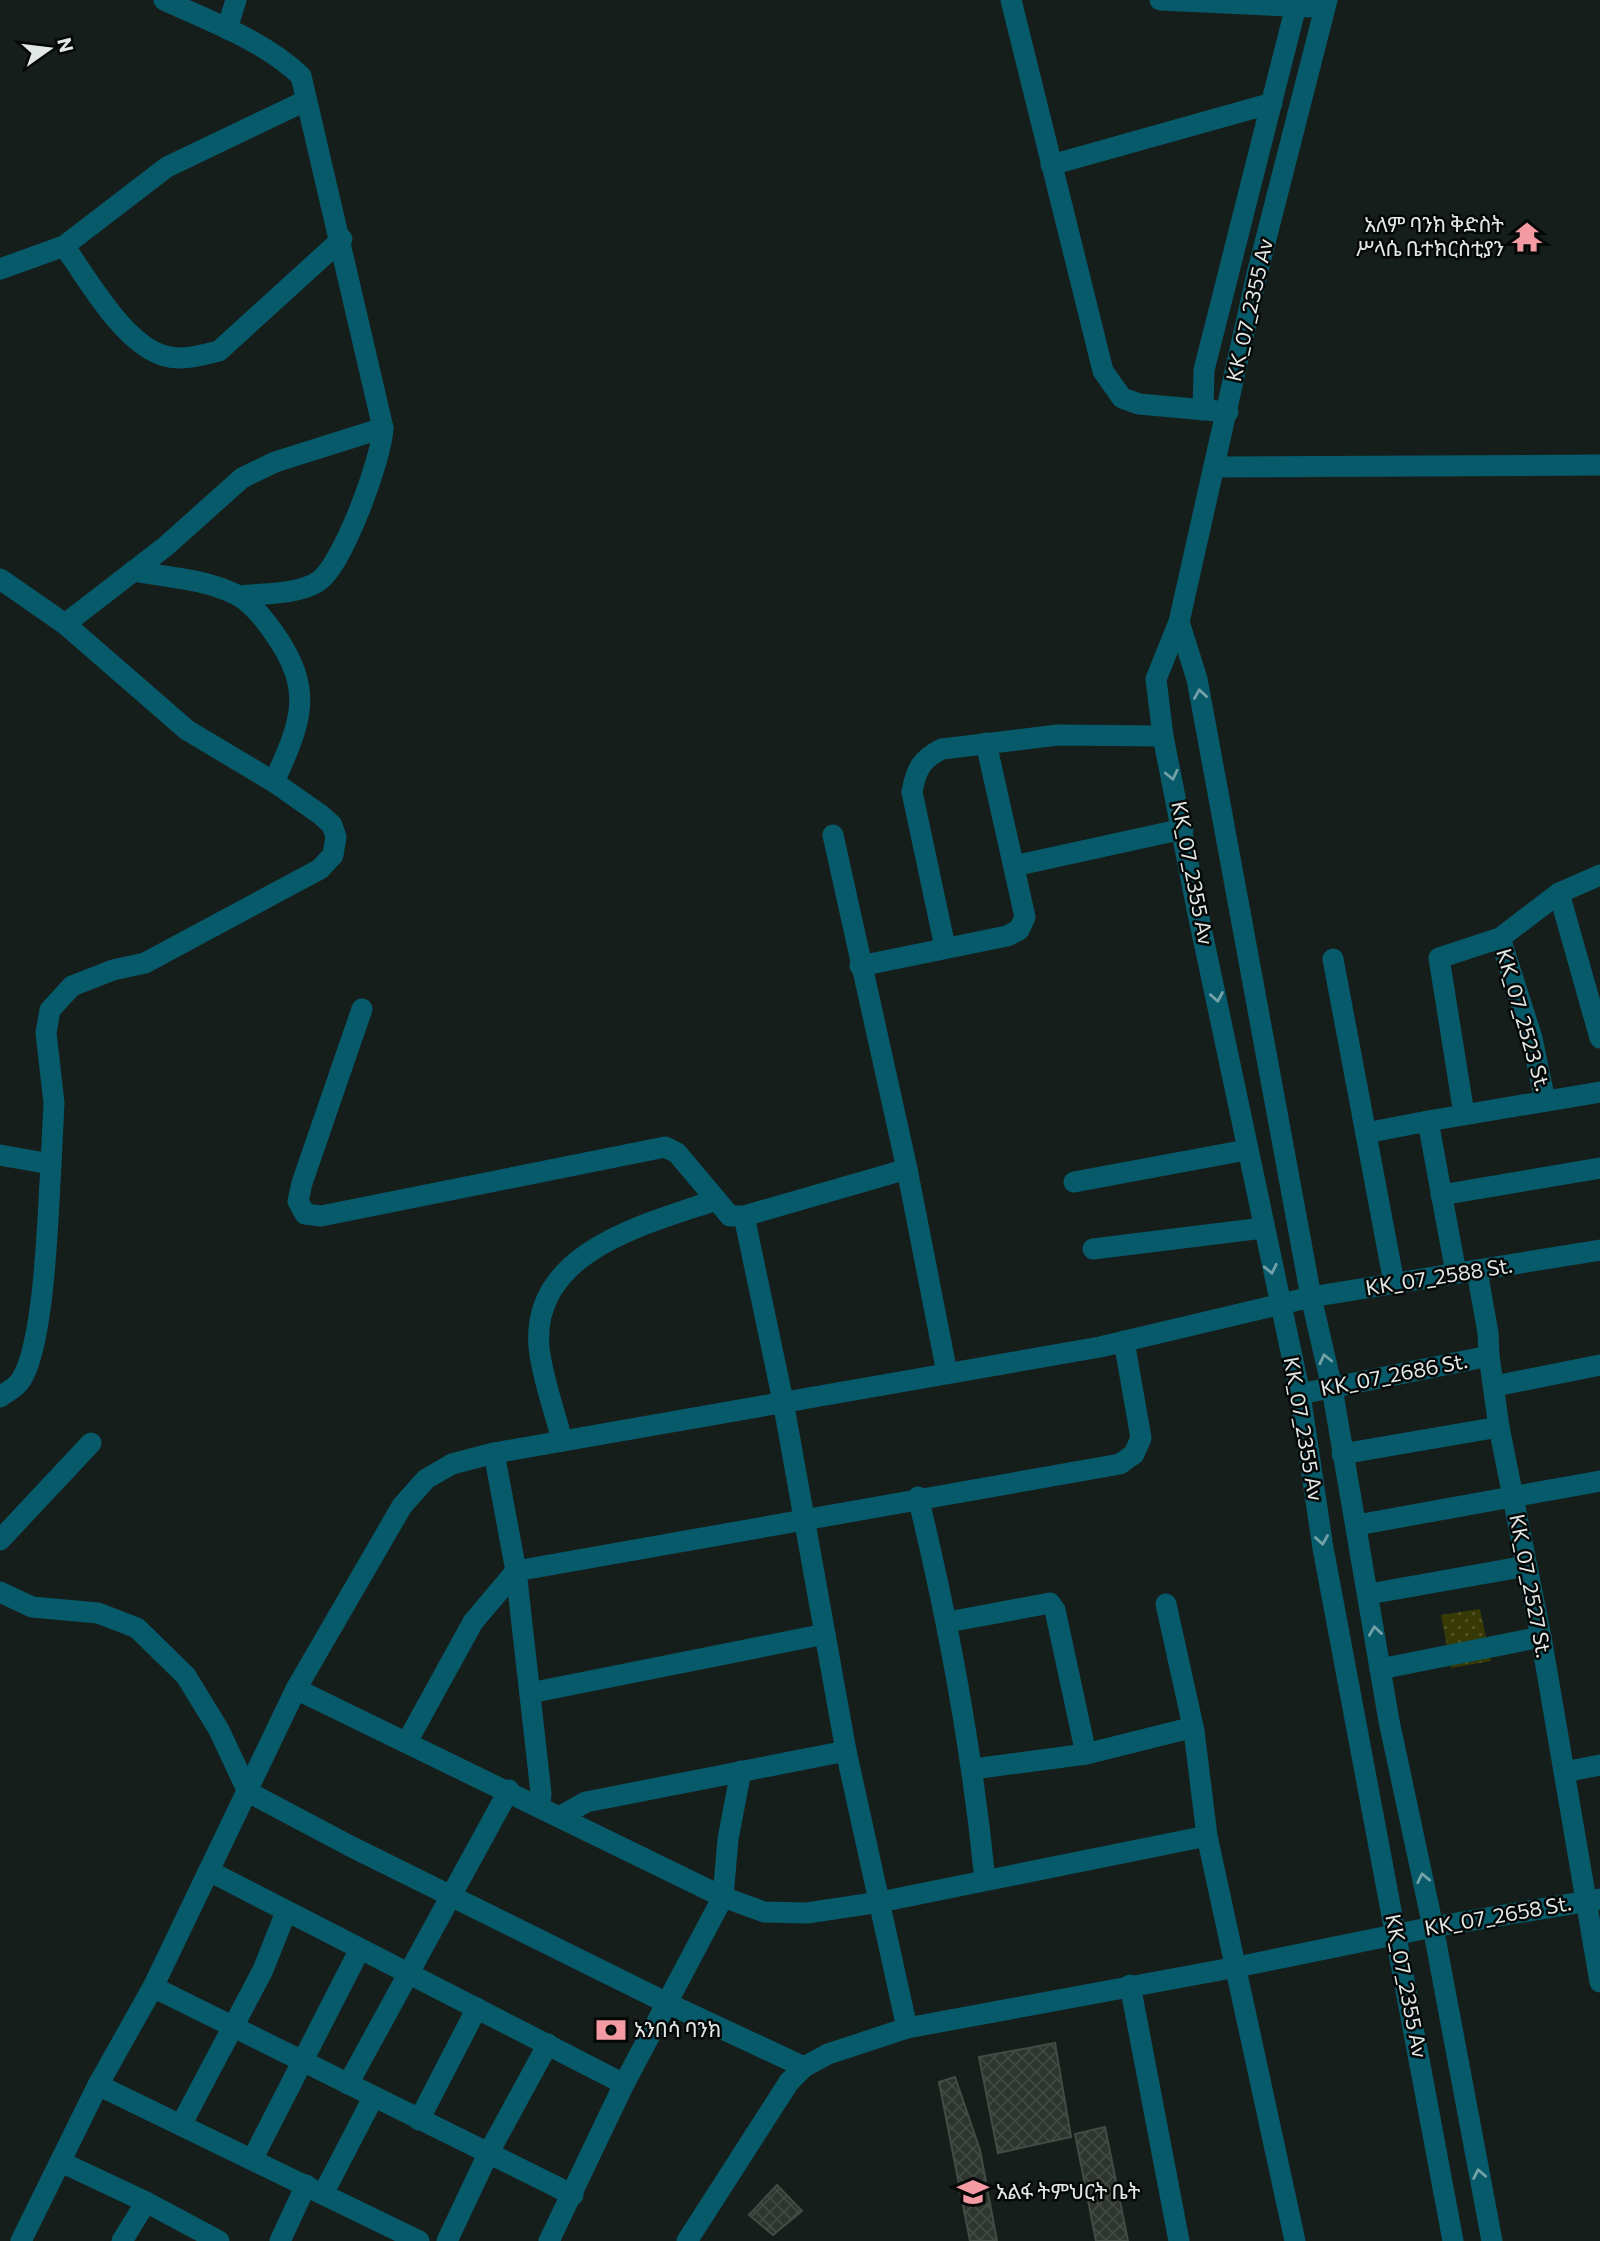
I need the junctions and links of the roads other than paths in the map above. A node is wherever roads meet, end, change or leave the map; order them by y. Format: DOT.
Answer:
graph roads {
  1 [pos="164,0"];
  2 [pos="236,0"];
  3 [pos="1011,0"];
  4 [pos="1160,0"];
  5 [pos="1326,4"];
  6 [pos="1296,6"];
  7 [pos="227,29"];
  8 [pos="305,101"];
  9 [pos="1272,103"];
  10 [pos="1051,165"];
  11 [pos="342,239"];
  12 [pos="64,246"];
  13 [pos="0,269"];
  14 [pos="1203,410"];
  15 [pos="1228,412"];
  16 [pos="383,428"];
  17 [pos="1600,465"];
  18 [pos="1216,467"];
  19 [pos="133,571"];
  20 [pos="0,579"];
  21 [pos="240,596"];
  22 [pos="1180,622"];
  23 [pos="65,624"];
  24 [pos="1163,736"];
  25 [pos="986,743"];
  26 [pos="274,782"];
  27 [pos="1183,829"];
  28 [pos="834,835"];
  29 [pos="1014,866"];
  30 [pos="1600,875"];
  31 [pos="1559,893"];
  32 [pos="1500,938"];
  33 [pos="945,947"];
  34 [pos="1333,959"];
  35 [pos="860,966"];
  36 [pos="362,1009"];
  37 [pos="1600,1038"];
  38 [pos="1600,1092"];
  39 [pos="1545,1101"];
  40 [pos="1464,1114"];
  41 [pos="1428,1121"];
  42 [pos="1366,1133"];
  43 [pos="1246,1150"];
  44 [pos="1,1156"];
  45 [pos="51,1164"];
  46 [pos="1600,1168"];
  47 [pos="907,1169"];
  48 [pos="1074,1182"];
  49 [pos="1441,1195"];
  50 [pos="716,1200"];
  51 [pos="744,1216"];
  52 [pos="1263,1228"];
  53 [pos="1093,1249"];
  54 [pos="1600,1250"];
  55 [pos="1467,1272"];
  56 [pos="1394,1283"];
  57 [pos="1311,1297"];
  58 [pos="1279,1304"];
  59 [pos="1124,1341"];
  60 [pos="1489,1356"];
  61 [pos="1600,1366"];
  62 [pos="947,1373"];
  63 [pos="1495,1386"];
  64 [pos="1332,1388"];
  65 [pos="1300,1394"];
  66 [pos="0,1396"];
  67 [pos="782,1401"];
  68 [pos="1499,1427"];
  69 [pos="562,1441"];
  70 [pos="91,1443"];
  71 [pos="494,1453"];
  72 [pos="1342,1454"];
  73 [pos="1600,1481"];
  74 [pos="918,1497"];
  75 [pos="1513,1499"];
  76 [pos="802,1518"];
  77 [pos="1356,1525"];
  78 [pos="0,1540"];
  79 [pos="1526,1566"];
  80 [pos="516,1571"];
  81 [pos="0,1592"];
  82 [pos="1369,1594"];
  83 [pos="1166,1604"];
  84 [pos="948,1622"];
  85 [pos="825,1634"];
  86 [pos="1541,1637"];
  87 [pos="1380,1669"];
  88 [pos="296,1689"];
  89 [pos="530,1693"];
  90 [pos="1194,1731"];
  91 [pos="407,1742"];
  92 [pos="846,1751"];
  93 [pos="1086,1754"];
  94 [pos="1600,1765"];
  95 [pos="974,1769"];
  96 [pos="741,1771"];
  97 [pos="1564,1772"];
  98 [pos="509,1790"];
  99 [pos="248,1792"];
  100 [pos="540,1805"];
  101 [pos="561,1816"];
  102 [pos="1207,1836"];
  103 [pos="209,1871"];
  104 [pos="985,1880"];
  105 [pos="451,1895"];
  106 [pos="723,1897"];
  107 [pos="1593,1900"];
  108 [pos="880,1902"];
  109 [pos="286,1912"];
  110 [pos="1433,1927"];
  111 [pos="1396,1935"];
  112 [pos="360,1949"];
  113 [pos="1237,1968"];
  114 [pos="409,1974"];
  115 [pos="1600,1982"];
  116 [pos="1130,1985"];
  117 [pos="153,1987"];
  118 [pos="669,2004"];
  119 [pos="477,2008"];
  120 [pos="230,2028"];
  121 [pos="907,2028"];
  122 [pos="548,2044"];
  123 [pos="304,2062"];
  124 [pos="804,2067"];
  125 [pos="348,2084"];
  126 [pos="624,2084"];
  127 [pos="98,2085"];
  128 [pos="373,2098"];
  129 [pos="419,2120"];
  130 [pos="181,2125"];
  131 [pos="488,2154"];
  132 [pos="253,2158"];
  133 [pos="61,2162"];
  134 [pos="315,2190"];
  135 [pos="573,2195"];
  136 [pos="146,2202"];
  137 [pos="552,2240"];
  138 [pos="21,2241"];
  139 [pos="122,2241"];
  140 [pos="219,2241"];
  141 [pos="280,2241"];
  142 [pos="419,2241"];
  143 [pos="447,2241"];
  144 [pos="687,2241"];
  145 [pos="1179,2241"];
  146 [pos="1295,2241"];
  147 [pos="1453,2241"];
  148 [pos="1492,2241"];
  1 -- 7 [label="street"];
  2 -- 7 [label="street"];
  3 -- 10 [label="street"];
  4 -- 6 [label="street"];
  5 -- 6 [label="street"];
  5 -- 15 [label="street, KK_07_2355 Av"];
  6 -- 9 [label="street"];
  7 -- 8 [label="street"];
  8 -- 11 [label="street"];
  8 -- 12 [label="street"];
  9 -- 10 [label="street"];
  9 -- 14 [label="street"];
  10 -- 14 [label="street"];
  11 -- 12 [label="street"];
  11 -- 16 [label="street"];
  12 -- 13 [label="street"];
  14 -- 15 [label="street"];
  15 -- 18 [label="street, KK_07_2355 Av"];
  16 -- 19 [label="street"];
  16 -- 21 [label="street"];
  17 -- 18 [label="street"];
  18 -- 22 [label="street, KK_07_2355 Av"];
  19 -- 21 [label="street"];
  19 -- 23 [label="street"];
  20 -- 23 [label="street"];
  21 -- 26 [label="street"];
  22 -- 24 [label="street, KK_07_2355 Av"];
  57 -- 22 [label="street, KK_07_2355 Av, one-way"];
  23 -- 26 [label="street"];
  24 -- 25 [label="street"];
  24 -- 27 [label="street, KK_07_2355 Av, one-way"];
  25 -- 29 [label="street"];
  25 -- 33 [label="street"];
  26 -- 45 [label="street"];
  27 -- 29 [label="street"];
  27 -- 43 [label="street, KK_07_2355 Av, one-way"];
  28 -- 35 [label="street"];
  29 -- 33 [label="street"];
  30 -- 31 [label="street"];
  31 -- 32 [label="street"];
  31 -- 37 [label="street"];
  32 -- 39 [label="street, KK_07_2523 St."];
  32 -- 40 [label="street"];
  33 -- 35 [label="street"];
  34 -- 42 [label="street"];
  35 -- 47 [label="street"];
  36 -- 50 [label="street"];
  38 -- 39 [label="street"];
  39 -- 40 [label="street"];
  40 -- 41 [label="street"];
  41 -- 42 [label="street"];
  41 -- 49 [label="street, KK_07_2527 St."];
  42 -- 56 [label="street"];
  43 -- 48 [label="street"];
  43 -- 52 [label="street, KK_07_2355 Av"];
  44 -- 45 [label="street"];
  45 -- 66 [label="street"];
  46 -- 49 [label="street"];
  47 -- 51 [label="street"];
  47 -- 62 [label="street"];
  49 -- 55 [label="street, KK_07_2527 St."];
  50 -- 51 [label="street"];
  50 -- 69 [label="street"];
  51 -- 67 [label="street"];
  52 -- 53 [label="street"];
  52 -- 58 [label="street, KK_07_2355 Av, one-way"];
  54 -- 55 [label="street, KK_07_2588 St."];
  55 -- 56 [label="street, KK_07_2588 St."];
  55 -- 60 [label="street, KK_07_2527 St."];
  56 -- 57 [label="street, KK_07_2588 St."];
  57 -- 58 [label="street, KK_07_2588 St."];
  64 -- 57 [label="street, KK_07_2355 Av, one-way"];
  58 -- 59 [label="street, KK_07_2588 St."];
  58 -- 65 [label="street, KK_07_2355 Av"];
  59 -- 62 [label="street, KK_07_2588 St."];
  59 -- 74 [label="street"];
  60 -- 63 [label="street, KK_07_2527 St."];
  60 -- 64 [label="street, KK_07_2686 St."];
  61 -- 63 [label="street"];
  62 -- 67 [label="street, KK_07_2588 St."];
  63 -- 68 [label="street, KK_07_2527 St."];
  64 -- 65 [label="street, KK_07_2686 St."];
  64 -- 72 [label="street, KK_07_2355 Av"];
  65 -- 111 [label="street, KK_07_2355 Av, one-way"];
  67 -- 69 [label="street, KK_07_2588 St."];
  67 -- 76 [label="street"];
  68 -- 72 [label="street"];
  68 -- 75 [label="street, KK_07_2527 St."];
  69 -- 71 [label="street, KK_07_2588 St."];
  70 -- 78 [label="street"];
  71 -- 80 [label="street"];
  71 -- 88 [label="street, KK_07_2588 St."];
  72 -- 77 [label="street, KK_07_2355 Av"];
  73 -- 75 [label="street"];
  74 -- 76 [label="street"];
  74 -- 84 [label="street"];
  75 -- 77 [label="street"];
  75 -- 79 [label="street, KK_07_2527 St."];
  76 -- 80 [label="street"];
  76 -- 85 [label="street"];
  77 -- 82 [label="street, KK_07_2355 Av"];
  79 -- 82 [label="street"];
  79 -- 86 [label="street, KK_07_2527 St."];
  80 -- 89 [label="street"];
  80 -- 91 [label="street"];
  81 -- 99 [label="street"];
  87 -- 82 [label="street, KK_07_2355 Av, one-way"];
  83 -- 90 [label="street"];
  84 -- 93 [label="street"];
  84 -- 95 [label="street"];
  85 -- 89 [label="street"];
  85 -- 92 [label="street"];
  86 -- 87 [label="street"];
  86 -- 97 [label="street, KK_07_2527 St."];
  110 -- 87 [label="street, KK_07_2355 Av, one-way"];
  88 -- 91 [label="street"];
  88 -- 99 [label="street, KK_07_2588 St."];
  89 -- 100 [label="street"];
  90 -- 93 [label="street"];
  90 -- 102 [label="street"];
  91 -- 98 [label="street"];
  92 -- 96 [label="street"];
  92 -- 108 [label="street"];
  93 -- 95 [label="street"];
  94 -- 97 [label="street"];
  95 -- 104 [label="street"];
  96 -- 101 [label="street"];
  96 -- 106 [label="street"];
  97 -- 107 [label="street, KK_07_2527 St."];
  98 -- 100 [label="street"];
  98 -- 105 [label="street"];
  99 -- 103 [label="street, KK_07_2588 St."];
  99 -- 105 [label="street"];
  100 -- 101 [label="street"];
  101 -- 106 [label="street"];
  102 -- 104 [label="street"];
  102 -- 113 [label="street"];
  103 -- 109 [label="street"];
  103 -- 117 [label="street, KK_07_2588 St."];
  104 -- 108 [label="street"];
  105 -- 114 [label="street"];
  105 -- 118 [label="street"];
  106 -- 108 [label="street"];
  106 -- 118 [label="street"];
  107 -- 110 [label="street, KK_07_2658 St."];
  107 -- 115 [label="street, KK_07_2527 St."];
  108 -- 121 [label="street"];
  109 -- 112 [label="street"];
  109 -- 120 [label="street"];
  110 -- 111 [label="street, KK_07_2658 St."];
  148 -- 110 [label="street, KK_07_2355 Av, one-way"];
  111 -- 113 [label="street, KK_07_2658 St."];
  111 -- 147 [label="street, KK_07_2355 Av"];
  112 -- 114 [label="street"];
  112 -- 123 [label="street"];
  113 -- 116 [label="street, KK_07_2658 St."];
  113 -- 146 [label="street"];
  114 -- 119 [label="street"];
  114 -- 125 [label="street"];
  116 -- 121 [label="street, KK_07_2658 St."];
  116 -- 145 [label="street"];
  117 -- 120 [label="street"];
  117 -- 127 [label="street, KK_07_2588 St."];
  118 -- 124 [label="street"];
  118 -- 126 [label="street"];
  119 -- 122 [label="street"];
  119 -- 129 [label="street"];
  120 -- 123 [label="street"];
  120 -- 130 [label="street"];
  121 -- 124 [label="street, KK_07_2658 St."];
  122 -- 126 [label="street"];
  122 -- 131 [label="street"];
  123 -- 125 [label="street"];
  123 -- 132 [label="street"];
  124 -- 144 [label="street"];
  125 -- 128 [label="street"];
  126 -- 135 [label="street"];
  127 -- 130 [label="street"];
  127 -- 133 [label="street, KK_07_2588 St."];
  128 -- 129 [label="street"];
  128 -- 134 [label="street"];
  129 -- 131 [label="street"];
  130 -- 132 [label="street"];
  131 -- 135 [label="street"];
  131 -- 143 [label="street"];
  132 -- 134 [label="street"];
  133 -- 136 [label="street"];
  133 -- 138 [label="street, KK_07_2588 St."];
  134 -- 141 [label="street"];
  134 -- 142 [label="street"];
  135 -- 137 [label="street"];
  136 -- 139 [label="street"];
  136 -- 140 [label="street"];
}
